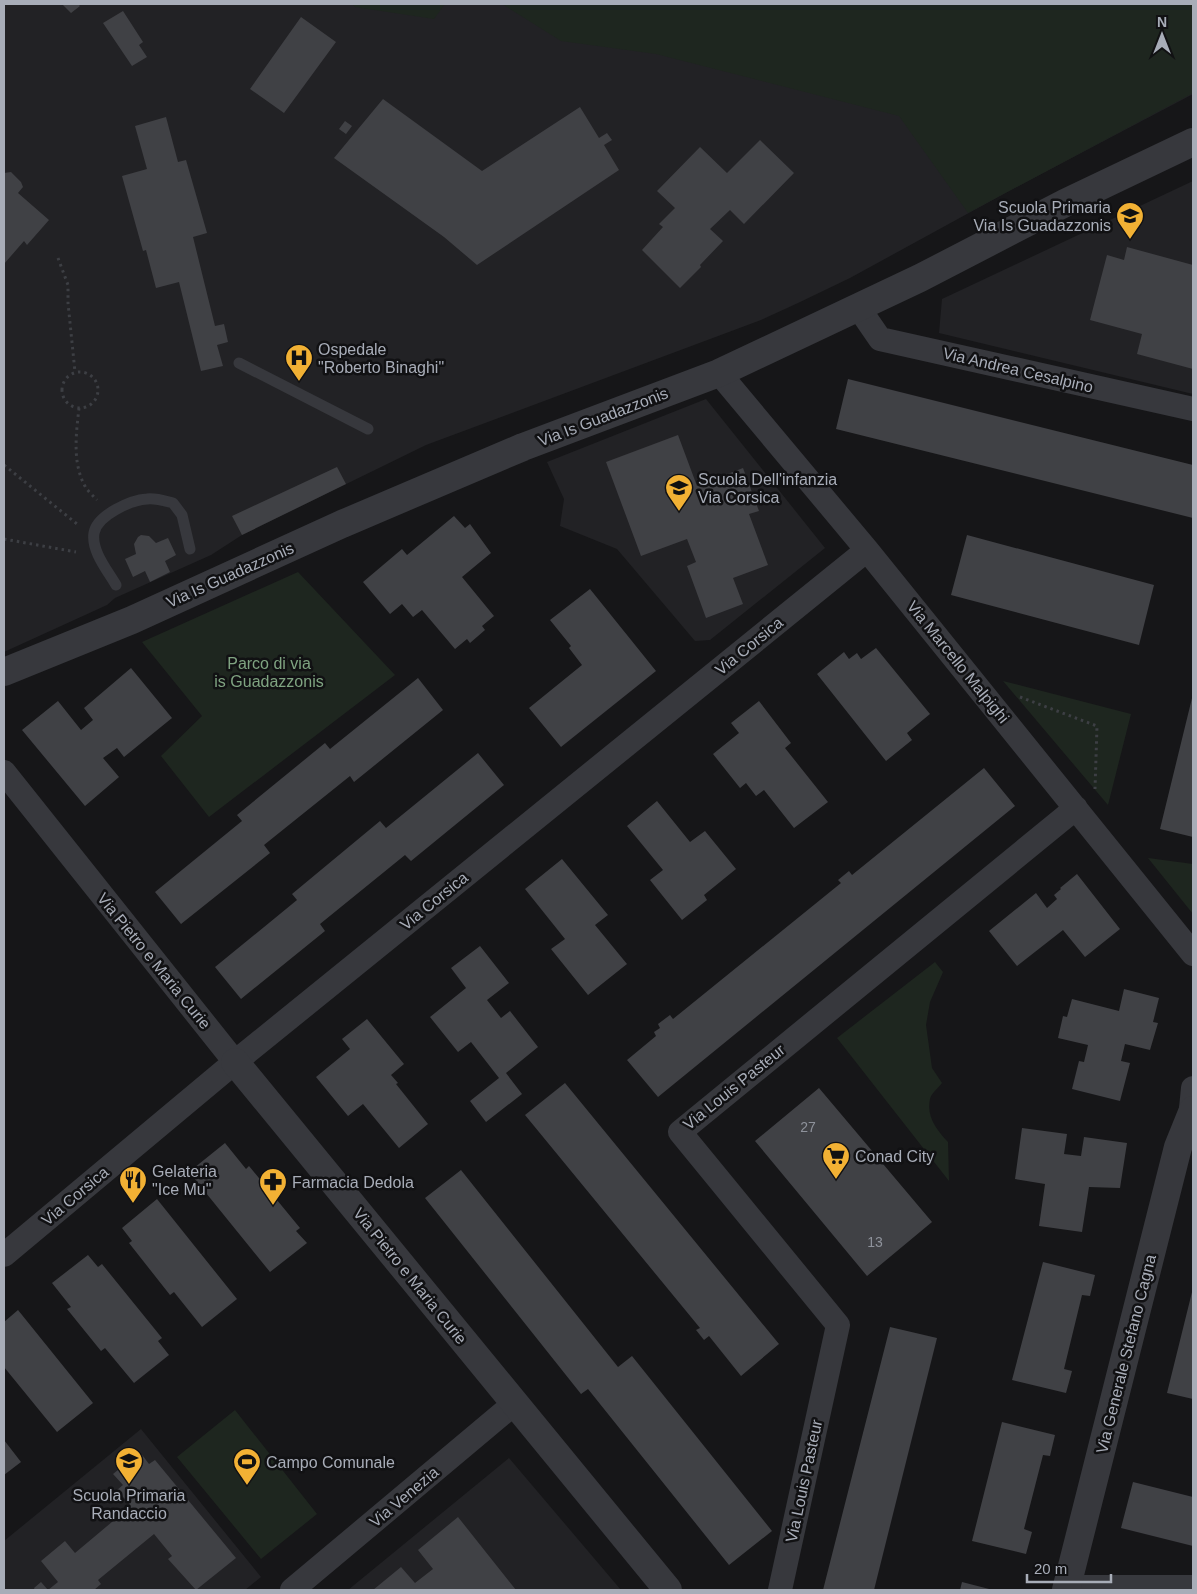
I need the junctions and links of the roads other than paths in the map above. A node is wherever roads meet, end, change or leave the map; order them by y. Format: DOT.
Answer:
graph roads {
  1 [pos="1193,142"];
  2 [pos="858,308"];
  3 [pos="239,363"];
  4 [pos="719,373"];
  5 [pos="1193,409"];
  6 [pos="368,429"];
  7 [pos="190,549"];
  8 [pos="867,550"];
  9 [pos="116,585"];
  10 [pos="4,672"];
  11 [pos="4,772"];
  12 [pos="1076,808"];
  13 [pos="1193,954"];
  14 [pos="235,1062"];
  15 [pos="1193,1088"];
  16 [pos="1191,1115"];
  17 [pos="4,1255"];
  18 [pos="515,1403"];
  19 [pos="1193,1587"];
  20 [pos="1067,1589"];
  21 [pos="292,1590"];
  22 [pos="668,1590"];
  23 [pos="780,1590"];
  1 -- 2 [label="street, Via Is Guadazzonis"];
  2 -- 4 [label="street, Via Is Guadazzonis"];
  2 -- 5 [label="street, Via Andrea Cesalpino"];
  3 -- 6 [label="lane"];
  4 -- 8 [label="street, Via Marcello Malpighi"];
  4 -- 10 [label="street, Via Is Guadazzonis"];
  7 -- 9 [label="lane"];
  8 -- 12 [label="street, Via Marcello Malpighi"];
  8 -- 14 [label="street, Via Corsica"];
  11 -- 14 [label="street, Via Pietro e Maria Curie"];
  12 -- 13 [label="street, Via Marcello Malpighi"];
  12 -- 23 [label="street, Via Louis Pasteur"];
  14 -- 17 [label="street, Via Corsica"];
  14 -- 18 [label="street, Via Pietro e Maria Curie"];
  15 -- 16 [label="street, Via Generale Stefano Cagna"];
  16 -- 20 [label="street, Via Generale Stefano Cagna"];
  18 -- 21 [label="street, Via Venezia"];
  18 -- 22 [label="street, Via Pietro e Maria Curie"];
  19 -- 20 [label="street"];
}
